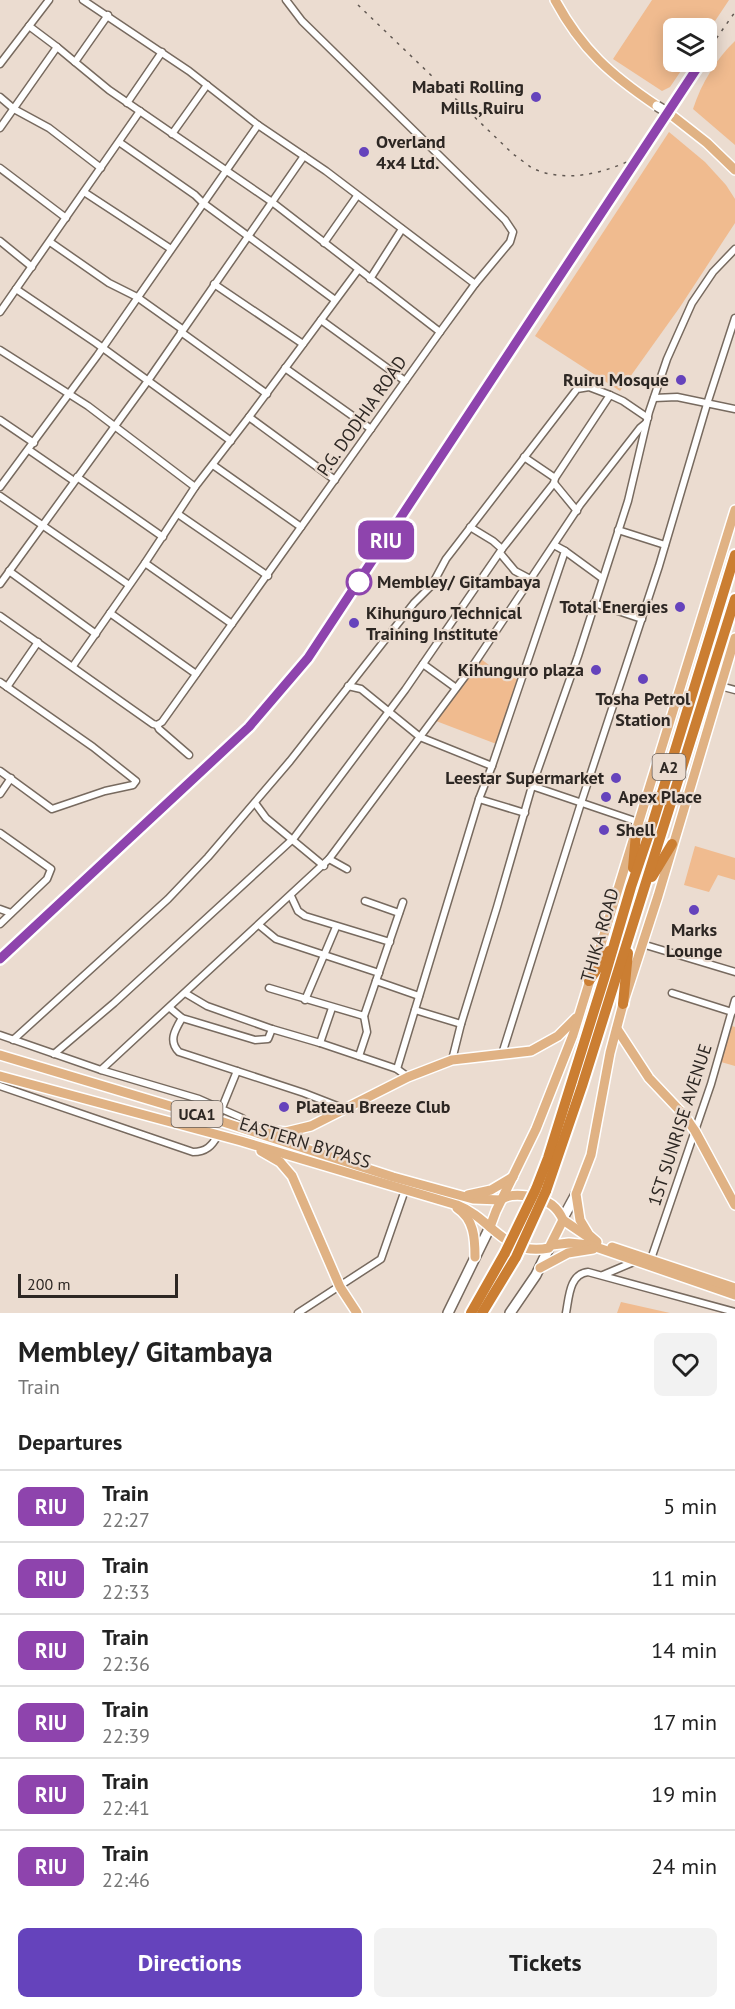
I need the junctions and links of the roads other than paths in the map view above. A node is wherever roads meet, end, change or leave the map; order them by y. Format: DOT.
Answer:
graph roads {
  1 [pos="49,0"];
  2 [pos="83,0"];
  3 [pos="286,0"];
  4 [pos="555,0"];
  5 [pos="108,15"];
  6 [pos="29,26"];
  7 [pos="57,47"];
  8 [pos="162,52"];
  9 [pos="75,62"];
  10 [pos="0,64"];
  11 [pos="207,85"];
  12 [pos="0,98"];
  13 [pos="127,103"];
  14 [pos="14,109"];
  15 [pos="140,111"];
  16 [pos="258,125"];
  17 [pos="0,128"];
  18 [pos="172,134"];
  19 [pos="119,142"];
  20 [pos="304,156"];
  21 [pos="0,168"];
  22 [pos="101,168"];
  23 [pos="735,170"];
  24 [pos="226,171"];
  25 [pos="84,192"];
  26 [pos="357,196"];
  27 [pos="272,202"];
  28 [pos="202,203"];
  29 [pos="66,218"];
  30 [pos="402,229"];
  31 [pos="248,235"];
  32 [pos="0,242"];
  33 [pos="50,242"];
  34 [pos="324,243"];
  35 [pos="171,249"];
  36 [pos="735,249"];
  37 [pos="32,267"];
  38 [pos="358,270"];
  39 [pos="370,279"];
  40 [pos="214,284"];
  41 [pos="475,284"];
  42 [pos="16,289"];
  43 [pos="137,297"];
  44 [pos="335,300"];
  45 [pos="0,312"];
  46 [pos="735,318"];
  47 [pos="321,320"];
  48 [pos="181,331"];
  49 [pos="440,332"];
  50 [pos="303,345"];
  51 [pos="102,348"];
  52 [pos="0,350"];
  53 [pos="285,368"];
  54 [pos="405,381"];
  55 [pos="147,382"];
  56 [pos="68,393"];
  57 [pos="267,394"];
  58 [pos="610,395"];
  59 [pos="654,398"];
  60 [pos="706,404"];
  61 [pos="735,409"];
  62 [pos="249,417"];
  63 [pos="0,420"];
  64 [pos="647,421"];
  65 [pos="114,426"];
  66 [pos="371,429"];
  67 [pos="632,438"];
  68 [pos="231,441"];
  69 [pos="644,441"];
  70 [pos="33,443"];
  71 [pos="29,450"];
  72 [pos="524,457"];
  73 [pos="213,465"];
  74 [pos="76,479"];
  75 [pos="335,480"];
  76 [pos="555,480"];
  77 [pos="0,487"];
  78 [pos="195,487"];
  79 [pos="0,496"];
  80 [pos="735,510"];
  81 [pos="577,511"];
  82 [pos="178,514"];
  83 [pos="42,525"];
  84 [pos="302,527"];
  85 [pos="470,527"];
  86 [pos="618,530"];
  87 [pos="162,537"];
  88 [pos="554,545"];
  89 [pos="665,545"];
  90 [pos="501,551"];
  91 [pos="565,551"];
  92 [pos="735,555"];
  93 [pos="145,563"];
  94 [pos="4,574"];
  95 [pos="268,576"];
  96 [pos="602,578"];
  97 [pos="530,579"];
  98 [pos="0,584"];
  99 [pos="129,585"];
  100 [pos="735,598"];
  101 [pos="594,603"];
  102 [pos="110,613"];
  103 [pos="0,616"];
  104 [pos="642,619"];
  105 [pos="232,624"];
  106 [pos="96,634"];
  107 [pos="735,638"];
  108 [pos="38,642"];
  109 [pos="423,664"];
  110 [pos="73,666"];
  111 [pos="196,674"];
  112 [pos="0,682"];
  113 [pos="348,686"];
  114 [pos="720,686"];
  115 [pos="7,687"];
  116 [pos="456,688"];
  117 [pos="735,690"];
  118 [pos="389,712"];
  119 [pos="711,717"];
  120 [pos="157,725"];
  121 [pos="420,737"];
  122 [pos="690,742"];
  123 [pos="189,755"];
  124 [pos="492,766"];
  125 [pos="0,771"];
  126 [pos="11,778"];
  127 [pos="532,786"];
  128 [pos="0,794"];
  129 [pos="479,799"];
  130 [pos="255,803"];
  131 [pos="581,803"];
  132 [pos="525,813"];
  133 [pos="638,822"];
  134 [pos="0,833"];
  135 [pos="636,834"];
  136 [pos="293,840"];
  137 [pos="672,844"];
  138 [pos="329,860"];
  139 [pos="324,866"];
  140 [pos="347,870"];
  141 [pos="631,886"];
  142 [pos="644,891"];
  143 [pos="291,896"];
  144 [pos="365,901"];
  145 [pos="404,902"];
  146 [pos="0,909"];
  147 [pos="11,913"];
  148 [pos="399,913"];
  149 [pos="0,924"];
  150 [pos="259,925"];
  151 [pos="336,927"];
  152 [pos="630,935"];
  153 [pos="390,942"];
  154 [pos="642,944"];
  155 [pos="613,945"];
  156 [pos="324,955"];
  157 [pos="735,972"];
  158 [pos="379,973"];
  159 [pos="376,981"];
  160 [pos="589,981"];
  161 [pos="610,981"];
  162 [pos="269,988"];
  163 [pos="185,993"];
  164 [pos="672,993"];
  165 [pos="419,996"];
  166 [pos="305,1000"];
  167 [pos="735,1000"];
  168 [pos="623,1004"];
  169 [pos="170,1008"];
  170 [pos="332,1008"];
  171 [pos="415,1010"];
  172 [pos="732,1012"];
  173 [pos="579,1014"];
  174 [pos="364,1016"];
  175 [pos="182,1018"];
  176 [pos="460,1024"];
  177 [pos="272,1029"];
  178 [pos="617,1029"];
  179 [pos="0,1035"];
  180 [pos="13,1040"];
  181 [pos="320,1043"];
  182 [pos="54,1054"];
  183 [pos="502,1054"];
  184 [pos="0,1055"];
  185 [pos="359,1056"];
  186 [pos="452,1060"];
  187 [pos="397,1069"];
  188 [pos="101,1070"];
  189 [pos="237,1071"];
  190 [pos="0,1076"];
  191 [pos="408,1077"];
  192 [pos="0,1086"];
  193 [pos="221,1109"];
  194 [pos="345,1109"];
  195 [pos="217,1120"];
  196 [pos="234,1126"];
  197 [pos="245,1127"];
  198 [pos="695,1131"];
  199 [pos="218,1135"];
  200 [pos="241,1141"];
  201 [pos="513,1177"];
  202 [pos="405,1190"];
  203 [pos="576,1194"];
  204 [pos="459,1196"];
  205 [pos="733,1196"];
  206 [pos="502,1200"];
  207 [pos="449,1203"];
  208 [pos="735,1205"];
  209 [pos="563,1219"];
  210 [pos="490,1227"];
  211 [pos="550,1246"];
  212 [pos="599,1246"];
  213 [pos="475,1257"];
  214 [pos="651,1259"];
  215 [pos="636,1261"];
  216 [pos="540,1268"];
  217 [pos="602,1275"];
  218 [pos="340,1287"];
  219 [pos="735,1288"];
  220 [pos="735,1295"];
  221 [pos="735,1312"];
  222 [pos="298,1313"];
  223 [pos="357,1313"];
  224 [pos="448,1313"];
  225 [pos="471,1313"];
  226 [pos="482,1313"];
  227 [pos="510,1313"];
  228 [pos="566,1313"];
  1 -- 6 [label="street"];
  2 -- 5 [label="street"];
  3 -- 41 [label="street, P.G. DODHIA ROAD"];
  4 -- 23 [label="main road, bridge"];
  5 -- 8 [label="street"];
  5 -- 9 [label="street"];
  6 -- 7 [label="street"];
  6 -- 10 [label="street"];
  7 -- 9 [label="street"];
  7 -- 14 [label="street"];
  8 -- 11 [label="street"];
  8 -- 13 [label="street"];
  9 -- 13 [label="street"];
  11 -- 16 [label="street"];
  11 -- 18 [label="street"];
  12 -- 14 [label="street"];
  13 -- 15 [label="street"];
  14 -- 17 [label="street"];
  14 -- 22 [label="street"];
  15 -- 18 [label="street"];
  15 -- 19 [label="street"];
  16 -- 20 [label="street"];
  16 -- 24 [label="street"];
  18 -- 24 [label="street"];
  19 -- 22 [label="street"];
  19 -- 28 [label="street"];
  20 -- 26 [label="street"];
  20 -- 27 [label="street"];
  21 -- 29 [label="street"];
  22 -- 25 [label="street"];
  24 -- 27 [label="street"];
  24 -- 28 [label="street"];
  25 -- 29 [label="street"];
  25 -- 35 [label="street"];
  26 -- 30 [label="street"];
  26 -- 34 [label="street"];
  27 -- 31 [label="street"];
  27 -- 34 [label="street"];
  28 -- 31 [label="street"];
  28 -- 35 [label="street"];
  29 -- 33 [label="street"];
  30 -- 39 [label="street"];
  30 -- 41 [label="street"];
  31 -- 40 [label="street"];
  31 -- 44 [label="street"];
  32 -- 37 [label="street"];
  33 -- 37 [label="street"];
  33 -- 43 [label="street"];
  34 -- 38 [label="street"];
  35 -- 43 [label="street"];
  36 -- 59 [label="street"];
  37 -- 42 [label="street"];
  38 -- 39 [label="street"];
  38 -- 44 [label="street"];
  39 -- 49 [label="street"];
  40 -- 48 [label="street"];
  40 -- 50 [label="street"];
  41 -- 49 [label="street, P.G. DODHIA ROAD"];
  42 -- 45 [label="street"];
  42 -- 51 [label="street"];
  43 -- 48 [label="street"];
  43 -- 51 [label="street"];
  44 -- 47 [label="street"];
  46 -- 60 [label="street"];
  47 -- 50 [label="street"];
  47 -- 54 [label="street"];
  48 -- 55 [label="street"];
  48 -- 57 [label="street"];
  49 -- 54 [label="street, P.G. DODHIA ROAD"];
  50 -- 53 [label="street"];
  51 -- 55 [label="street"];
  51 -- 56 [label="street"];
  52 -- 56 [label="street"];
  53 -- 57 [label="street"];
  53 -- 66 [label="street"];
  54 -- 66 [label="street, P.G. DODHIA ROAD"];
  55 -- 65 [label="street"];
  55 -- 68 [label="street"];
  56 -- 65 [label="street"];
  56 -- 70 [label="street"];
  57 -- 62 [label="street"];
  58 -- 64 [label="street"];
  58 -- 72 [label="street"];
  58 -- 76 [label="street"];
  59 -- 60 [label="street"];
  59 -- 64 [label="street"];
  60 -- 61 [label="street"];
  60 -- 89 [label="street"];
  62 -- 68 [label="street"];
  62 -- 75 [label="street"];
  63 -- 70 [label="street"];
  64 -- 67 [label="street"];
  64 -- 69 [label="street"];
  65 -- 74 [label="street"];
  65 -- 78 [label="street"];
  66 -- 75 [label="street, P.G. DODHIA ROAD"];
  67 -- 69 [label="street"];
  67 -- 81 [label="street"];
  68 -- 73 [label="street"];
  69 -- 86 [label="street"];
  70 -- 71 [label="street"];
  71 -- 74 [label="street"];
  71 -- 77 [label="street"];
  72 -- 76 [label="street"];
  72 -- 85 [label="street"];
  73 -- 78 [label="street"];
  73 -- 84 [label="street"];
  74 -- 83 [label="street"];
  74 -- 87 [label="street"];
  75 -- 84 [label="street, P.G. DODHIA ROAD"];
  76 -- 81 [label="street"];
  76 -- 90 [label="street"];
  78 -- 82 [label="street"];
  79 -- 83 [label="street"];
  80 -- 133 [label="main road, THIKA ROAD"];
  81 -- 88 [label="street"];
  82 -- 87 [label="street"];
  82 -- 95 [label="street"];
  83 -- 94 [label="street"];
  83 -- 99 [label="street"];
  84 -- 95 [label="street, P.G. DODHIA ROAD"];
  85 -- 90 [label="street"];
  85 -- 113 [label="street"];
  86 -- 89 [label="street"];
  86 -- 96 [label="street"];
  87 -- 93 [label="street"];
  88 -- 91 [label="street"];
  88 -- 97 [label="street"];
  89 -- 104 [label="street"];
  90 -- 97 [label="street"];
  90 -- 109 [label="street"];
  91 -- 96 [label="street"];
  91 -- 124 [label="street"];
  92 -- 141 [label="highway, THIKA ROAD / A2"];
  93 -- 99 [label="street"];
  93 -- 105 [label="street"];
  94 -- 98 [label="street"];
  94 -- 106 [label="street"];
  95 -- 105 [label="street, P.G. DODHIA ROAD"];
  96 -- 101 [label="street"];
  97 -- 116 [label="street"];
  99 -- 102 [label="street"];
  100 -- 122 [label="highway, THIKA ROAD / A2"];
  101 -- 104 [label="street"];
  101 -- 127 [label="street"];
  102 -- 106 [label="street"];
  102 -- 111 [label="street"];
  103 -- 108 [label="street"];
  104 -- 131 [label="street"];
  105 -- 111 [label="street, P.G. DODHIA ROAD"];
  106 -- 110 [label="street"];
  107 -- 114 [label="main road"];
  108 -- 110 [label="street"];
  108 -- 115 [label="street"];
  109 -- 116 [label="street"];
  109 -- 118 [label="street"];
  110 -- 120 [label="street"];
  111 -- 120 [label="street, P.G. DODHIA ROAD"];
  112 -- 115 [label="street"];
  113 -- 118 [label="street"];
  113 -- 130 [label="street"];
  114 -- 117 [label="street"];
  114 -- 119 [label="main road"];
  115 -- 126 [label="street"];
  116 -- 121 [label="street"];
  118 -- 121 [label="street"];
  118 -- 136 [label="street"];
  119 -- 122 [label="main road"];
  119 -- 137 [label="main road"];
  120 -- 123 [label="street"];
  121 -- 124 [label="street"];
  121 -- 138 [label="street"];
  122 -- 142 [label="highway, THIKA ROAD / A2"];
  124 -- 129 [label="street"];
  125 -- 126 [label="street"];
  126 -- 128 [label="street"];
  127 -- 131 [label="street"];
  127 -- 132 [label="street"];
  129 -- 132 [label="street"];
  129 -- 165 [label="street"];
  130 -- 136 [label="street"];
  130 -- 180 [label="street"];
  131 -- 133 [label="street"];
  131 -- 183 [label="street"];
  132 -- 176 [label="street"];
  133 -- 135 [label="main road, THIKA ROAD"];
  134 -- 147 [label="street"];
  135 -- 141 [label="highway"];
  135 -- 160 [label="main road, THIKA ROAD"];
  136 -- 139 [label="street"];
  136 -- 182 [label="street"];
  137 -- 142 [label="highway"];
  137 -- 154 [label="main road"];
  138 -- 139 [label="street"];
  138 -- 140 [label="street"];
  139 -- 143 [label="street"];
  141 -- 155 [label="highway, THIKA ROAD / A2"];
  142 -- 152 [label="highway, THIKA ROAD / A2"];
  143 -- 150 [label="street"];
  143 -- 151 [label="street"];
  144 -- 148 [label="street"];
  145 -- 148 [label="street"];
  146 -- 147 [label="street"];
  147 -- 149 [label="street"];
  148 -- 153 [label="street"];
  150 -- 156 [label="street"];
  150 -- 163 [label="street"];
  151 -- 153 [label="street"];
  151 -- 156 [label="street"];
  152 -- 161 [label="highway, THIKA ROAD / A2"];
  152 -- 168 [label="highway"];
  153 -- 158 [label="street"];
  154 -- 157 [label="street"];
  154 -- 168 [label="main road"];
  155 -- 160 [label="highway"];
  155 -- 161 [label="highway, THIKA ROAD / A2"];
  156 -- 158 [label="street"];
  156 -- 166 [label="street"];
  158 -- 159 [label="street"];
  159 -- 165 [label="street"];
  159 -- 174 [label="street"];
  160 -- 173 [label="main road, THIKA ROAD"];
  161 -- 225 [label="highway, THIKA ROAD / A2, bridge"];
  161 -- 226 [label="highway, THIKA ROAD / A2, bridge"];
  162 -- 166 [label="street"];
  163 -- 169 [label="street"];
  163 -- 177 [label="street"];
  164 -- 172 [label="street"];
  165 -- 171 [label="street"];
  166 -- 170 [label="street"];
  167 -- 172 [label="street, 1ST SUNRISE AVENUE"];
  168 -- 178 [label="main road"];
  169 -- 175 [label="street"];
  169 -- 188 [label="street"];
  170 -- 174 [label="street"];
  170 -- 181 [label="street"];
  171 -- 176 [label="street"];
  171 -- 187 [label="street"];
  172 -- 198 [label="street, 1ST SUNRISE AVENUE"];
  173 -- 183 [label="main road"];
  173 -- 201 [label="main road, THIKA ROAD"];
  174 -- 185 [label="street"];
  175 -- 177 [label="street"];
  175 -- 189 [label="street"];
  176 -- 186 [label="street"];
  177 -- 181 [label="street"];
  178 -- 198 [label="main road"];
  178 -- 203 [label="main road"];
  179 -- 180 [label="street"];
  180 -- 182 [label="street"];
  181 -- 185 [label="street"];
  182 -- 188 [label="street"];
  183 -- 186 [label="main road"];
  184 -- 195 [label="main road, EASTERN BYPASS / UCA1"];
  185 -- 187 [label="street"];
  186 -- 191 [label="main road"];
  187 -- 191 [label="street"];
  188 -- 193 [label="street"];
  189 -- 193 [label="street"];
  189 -- 194 [label="street"];
  190 -- 199 [label="main road, EASTERN BYPASS"];
  191 -- 194 [label="main road"];
  192 -- 199 [label="street"];
  193 -- 195 [label="street"];
  193 -- 197 [label="street"];
  194 -- 197 [label="main road"];
  195 -- 196 [label="main road, EASTERN BYPASS / UCA1"];
  196 -- 197 [label="main road"];
  196 -- 204 [label="main road, EASTERN BYPASS / UCA1"];
  198 -- 205 [label="main road"];
  198 -- 214 [label="street, 1ST SUNRISE AVENUE"];
  199 -- 200 [label="main road, EASTERN BYPASS"];
  200 -- 202 [label="main road, EASTERN BYPASS"];
  200 -- 218 [label="main road"];
  201 -- 204 [label="main road"];
  201 -- 206 [label="main road, THIKA ROAD"];
  202 -- 207 [label="main road, EASTERN BYPASS"];
  202 -- 218 [label="street"];
  203 -- 209 [label="main road"];
  203 -- 212 [label="main road"];
  204 -- 206 [label="main road, UCA1"];
  205 -- 208 [label="main road"];
  206 -- 209 [label="main road"];
  206 -- 210 [label="main road"];
  207 -- 210 [label="main road, EASTERN BYPASS"];
  207 -- 213 [label="main road"];
  209 -- 211 [label="main road"];
  209 -- 212 [label="main road"];
  210 -- 211 [label="main road"];
  210 -- 213 [label="main road"];
  211 -- 212 [label="main road"];
  211 -- 216 [label="main road"];
  212 -- 214 [label="main road"];
  212 -- 215 [label="main road"];
  212 -- 216 [label="main road"];
  213 -- 224 [label="main road"];
  214 -- 219 [label="main road"];
  215 -- 217 [label="street"];
  215 -- 220 [label="main road"];
  216 -- 227 [label="main road"];
  217 -- 221 [label="street"];
  217 -- 228 [label="street"];
  218 -- 222 [label="street"];
  218 -- 223 [label="main road"];
}
